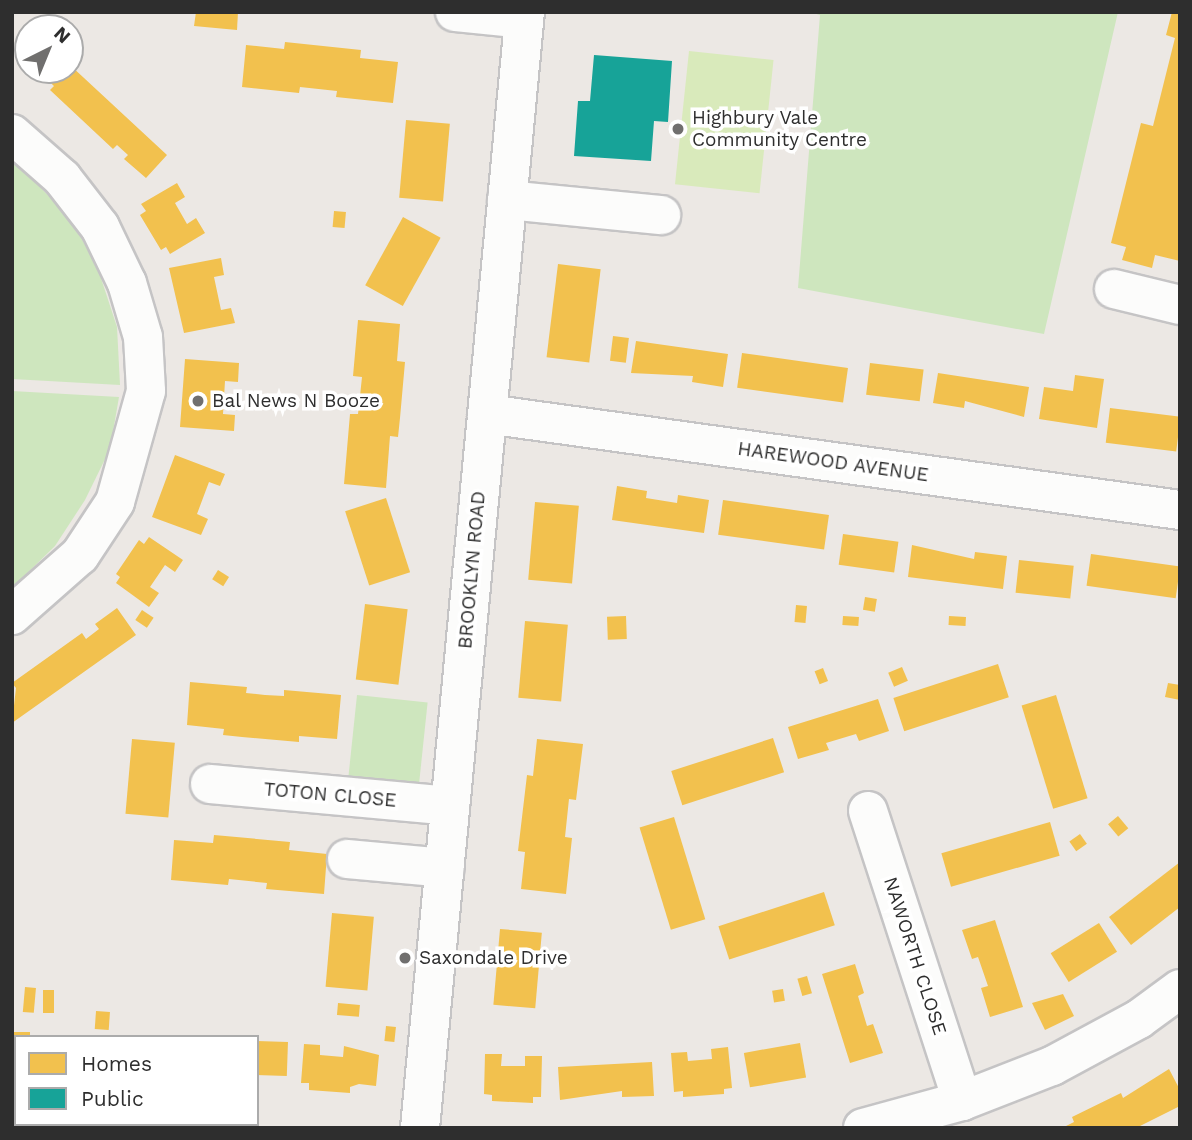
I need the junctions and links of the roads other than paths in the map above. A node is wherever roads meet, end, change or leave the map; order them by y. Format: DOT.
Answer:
graph roads {
  1 [pos="455,12"];
  2 [pos="524,16"];
  3 [pos="12,134"];
  4 [pos="507,200"];
  5 [pos="661,215"];
  6 [pos="1114,289"];
  7 [pos="1180,305"];
  8 [pos="487,414"];
  9 [pos="1180,510"];
  10 [pos="12,615"];
  11 [pos="210,784"];
  12 [pos="450,806"];
  13 [pos="868,811"];
  14 [pos="347,859"];
  15 [pos="445,868"];
  16 [pos="1180,989"];
  17 [pos="962,1101"];
  18 [pos="420,1128"];
  19 [pos="863,1128"];
  1 -- 2 [label="street"];
  2 -- 4 [label="street, BROOKLYN ROAD"];
  3 -- 10 [label="street"];
  4 -- 5 [label="street"];
  4 -- 8 [label="street, BROOKLYN ROAD"];
  6 -- 7 [label="street"];
  8 -- 9 [label="street, HAREWOOD AVENUE"];
  8 -- 12 [label="street, BROOKLYN ROAD"];
  11 -- 12 [label="street, TOTON CLOSE"];
  12 -- 15 [label="street, BROOKLYN ROAD"];
  13 -- 17 [label="street, NAWORTH CLOSE"];
  14 -- 15 [label="street"];
  15 -- 18 [label="street, BROOKLYN ROAD"];
  16 -- 17 [label="street"];
  17 -- 19 [label="street"];
}
